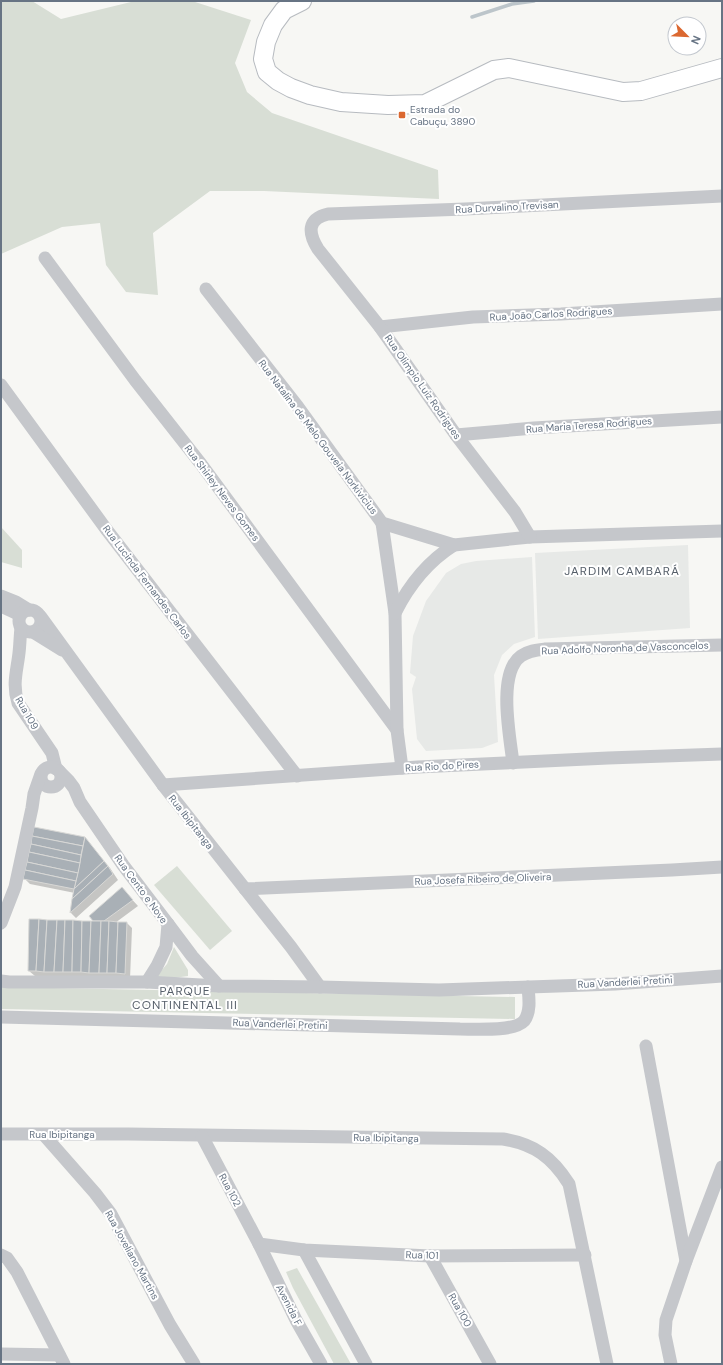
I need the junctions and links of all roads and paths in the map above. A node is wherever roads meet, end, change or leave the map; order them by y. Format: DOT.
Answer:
graph roads {
  1 [pos="302,1"];
  2 [pos="722,68"];
  3 [pos="722,196"];
  4 [pos="312,240"];
  5 [pos="45,258"];
  6 [pos="206,289"];
  7 [pos="722,304"];
  8 [pos="380,327"];
  9 [pos="1,385"];
  10 [pos="722,417"];
  11 [pos="456,435"];
  12 [pos="382,523"];
  13 [pos="722,531"];
  14 [pos="530,537"];
  15 [pos="454,545"];
  16 [pos="1,596"];
  17 [pos="1,606"];
  18 [pos="395,613"];
  19 [pos="27,623"];
  20 [pos="722,645"];
  21 [pos="67,654"];
  22 [pos="397,730"];
  23 [pos="722,754"];
  24 [pos="512,763"];
  25 [pos="402,768"];
  26 [pos="52,776"];
  27 [pos="298,776"];
  28 [pos="163,785"];
  29 [pos="80,802"];
  30 [pos="722,867"];
  31 [pos="245,889"];
  32 [pos="1,923"];
  33 [pos="168,924"];
  34 [pos="1,975"];
  35 [pos="722,976"];
  36 [pos="1,981"];
  37 [pos="18,982"];
  38 [pos="147,982"];
  39 [pos="219,986"];
  40 [pos="320,987"];
  41 [pos="528,988"];
  42 [pos="1,1017"];
  43 [pos="646,1046"];
  44 [pos="1,1134"];
  45 [pos="44,1135"];
  46 [pos="202,1136"];
  47 [pos="722,1167"];
  48 [pos="259,1244"];
  49 [pos="304,1250"];
  50 [pos="1,1255"];
  51 [pos="585,1255"];
  52 [pos="430,1256"];
  53 [pos="686,1261"];
  54 [pos="1,1354"];
  55 [pos="62,1360"];
  56 [pos="194,1364"];
  57 [pos="321,1364"];
  58 [pos="366,1364"];
  59 [pos="490,1364"];
  60 [pos="607,1364"];
  61 [pos="671,1364"];
  1 -- 2 [label="main road"];
  3 -- 4 [label="street, Rua Durvalino Trevisan"];
  4 -- 8 [label="street, Rua Olimpio Luiz Rodrigues"];
  5 -- 22 [label="street, Rua Shirley Neves Gomes"];
  6 -- 12 [label="street, Rua Natalina de Melo Gouveia Norkivicius"];
  7 -- 8 [label="street, Rua João Carlos Rodrigues"];
  8 -- 11 [label="street, Rua Olimpio Luiz Rodrigues"];
  9 -- 27 [label="street, Rua Lucinda Fernandes Carlos"];
  10 -- 11 [label="street, Rua Maria Teresa Rodrigues"];
  11 -- 14 [label="street, Rua Olimpio Luiz Rodrigues"];
  12 -- 15 [label="street, Rua Natalina de Melo Gouveia Norkivicius"];
  12 -- 18 [label="street"];
  13 -- 14 [label="street, Rua Natalina de Melo Gouveia Norkivicius"];
  14 -- 15 [label="street, Rua Natalina de Melo Gouveia Norkivicius"];
  15 -- 18 [label="street"];
  16 -- 19 [label="street, Rua Ibipitanga"];
  17 -- 19 [label="street, Rua Ibipitanga"];
  18 -- 22 [label="street"];
  19 -- 21 [label="street, Rua Ibipitanga"];
  19 -- 21 [label="street, Rua Ibipitanga"];
  19 -- 26 [label="street, Rua 109"];
  20 -- 24 [label="street, Rua Adolfo Noronha de Vasconcelos"];
  21 -- 28 [label="street, Rua Ibipitanga"];
  22 -- 25 [label="street"];
  23 -- 24 [label="street, Rua Rio do Pires"];
  24 -- 25 [label="street, Rua Rio do Pires"];
  25 -- 27 [label="street, Rua Rio do Pires"];
  26 -- 29 [label="street, Rua 109"];
  26 -- 32 [label="street"];
  27 -- 28 [label="street, Rua Rio do Pires"];
  28 -- 31 [label="street, Rua Ibipitanga"];
  29 -- 33 [label="street, Rua Cento e Nove"];
  30 -- 31 [label="street, Rua Josefa Ribeiro de Oliveira"];
  31 -- 40 [label="street, Rua Ibipitanga"];
  33 -- 38 [label="street, Rua Cento e Nove"];
  33 -- 39 [label="street"];
  34 -- 37 [label="street"];
  35 -- 41 [label="street, Rua Vanderlei Pretini"];
  36 -- 37 [label="street, Rua Vanderlei Pretini"];
  37 -- 38 [label="street, Rua Vanderlei Pretini"];
  38 -- 39 [label="street, Rua Vanderlei Pretini"];
  39 -- 40 [label="street, Rua Vanderlei Pretini"];
  40 -- 41 [label="street, Rua Vanderlei Pretini"];
  41 -- 42 [label="street, Rua Vanderlei Pretini"];
  43 -- 53 [label="street"];
  44 -- 45 [label="street, Rua Ibipitanga"];
  45 -- 46 [label="street, Rua Ibipitanga"];
  45 -- 56 [label="street, Rua Joveliano Martins"];
  46 -- 48 [label="street, Rua 102"];
  46 -- 51 [label="street, Rua Ibipitanga"];
  47 -- 53 [label="street"];
  48 -- 49 [label="street, Rua 101"];
  48 -- 57 [label="street, Avenida F"];
  49 -- 52 [label="street, Rua 101"];
  49 -- 58 [label="street"];
  50 -- 55 [label="street"];
  51 -- 52 [label="street, Rua 101"];
  51 -- 60 [label="street, Rua Ibipitanga"];
  52 -- 59 [label="street, Rua 100"];
  53 -- 61 [label="street"];
  54 -- 55 [label="street"];
}
